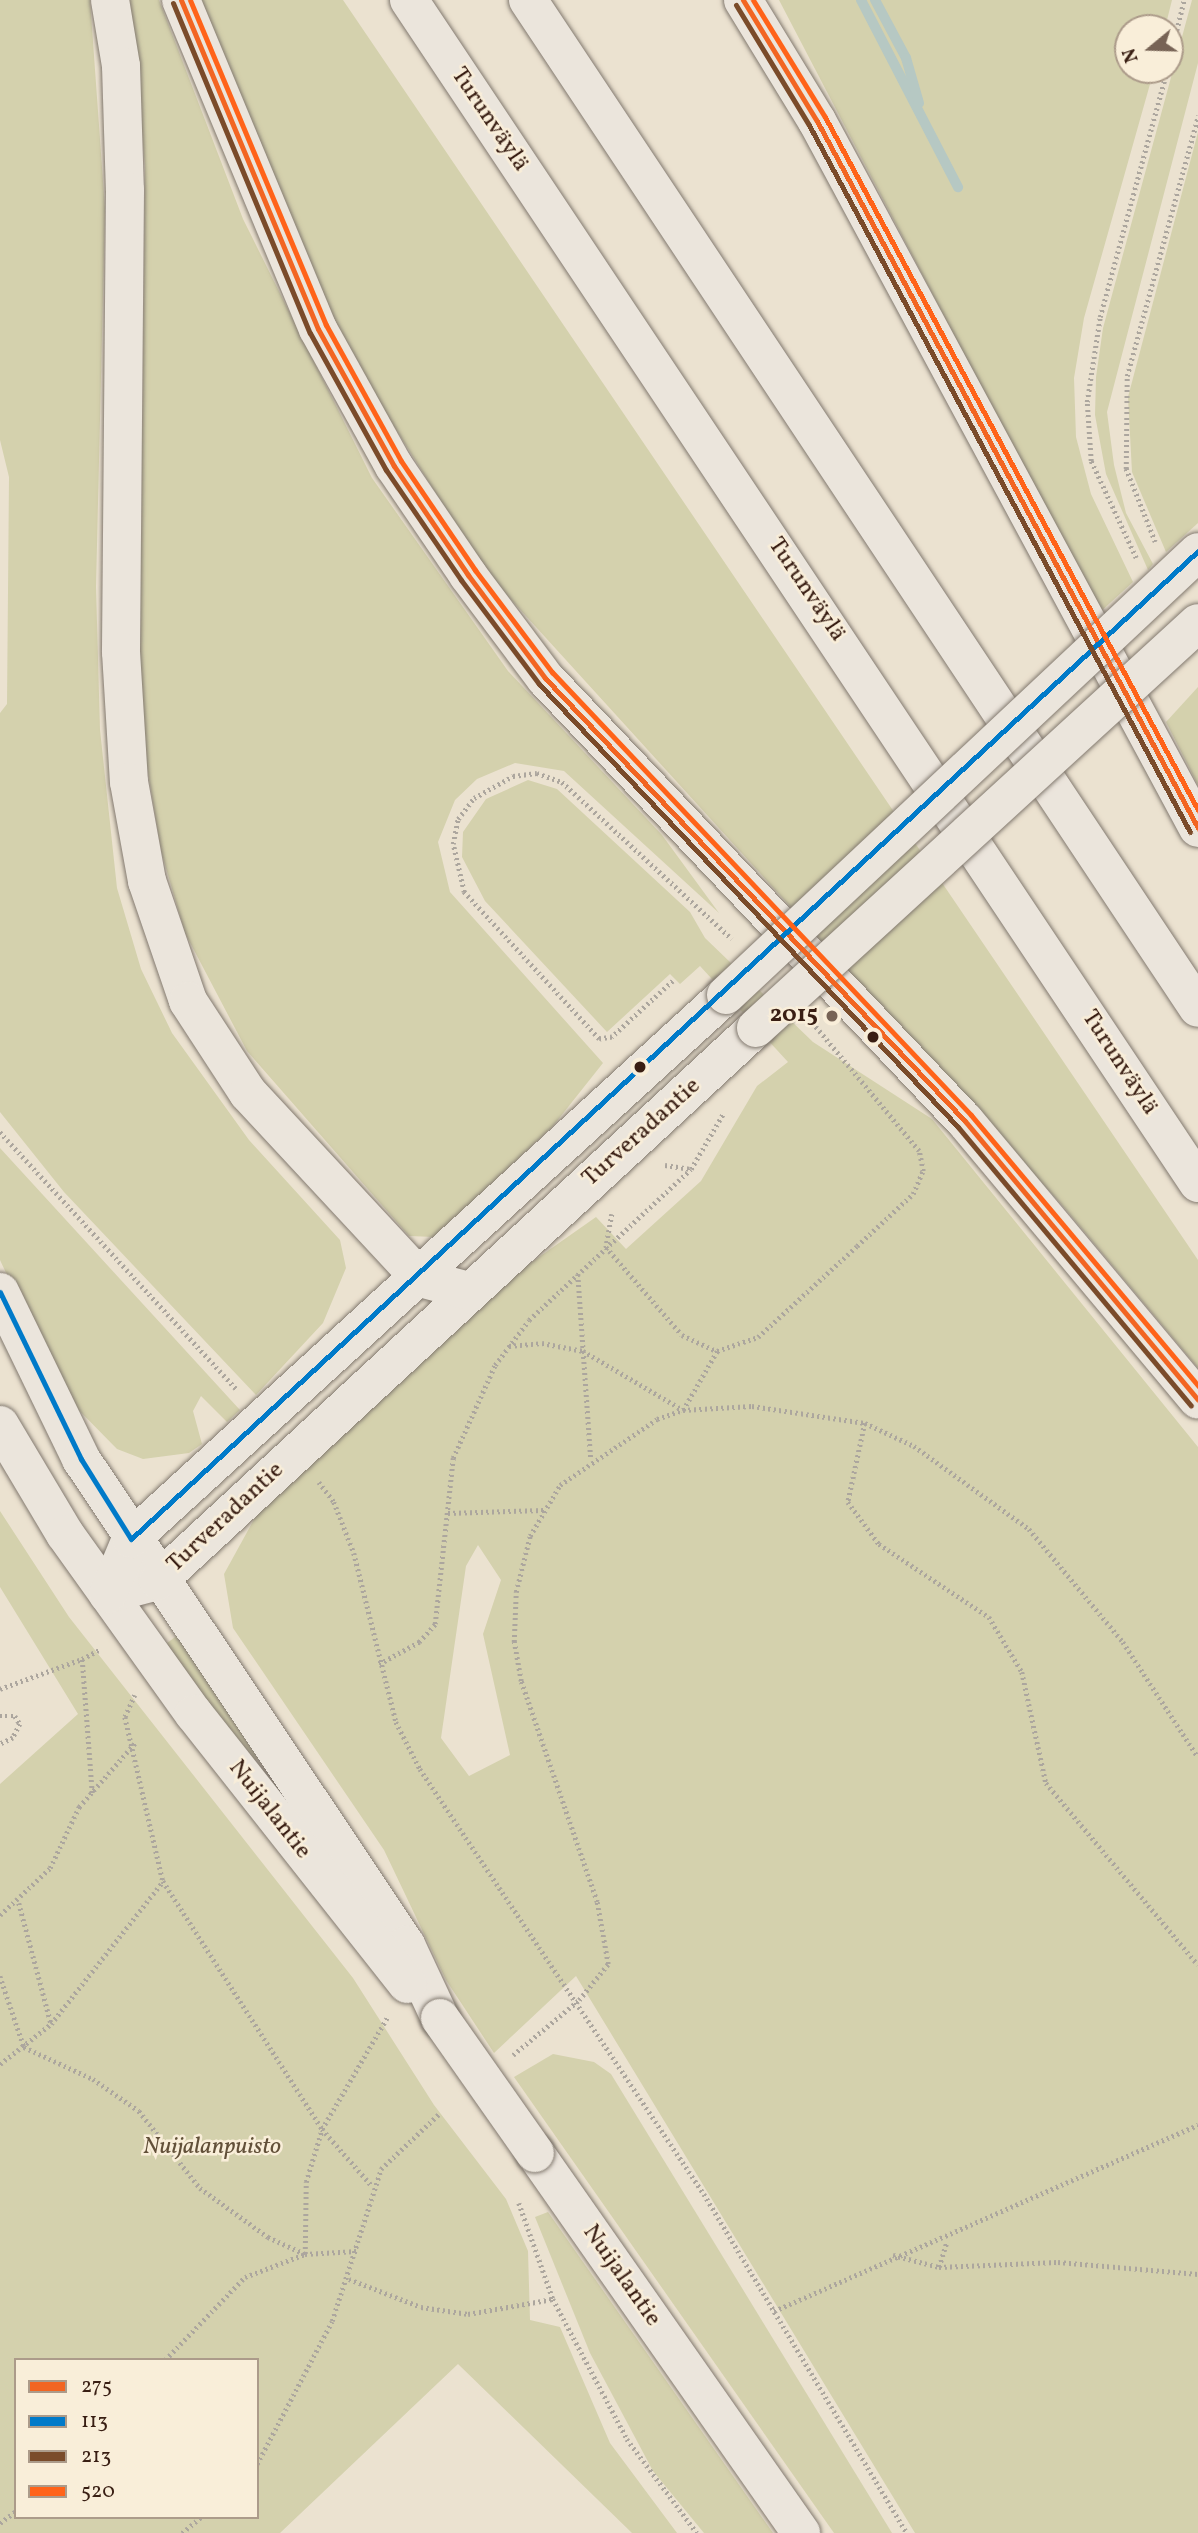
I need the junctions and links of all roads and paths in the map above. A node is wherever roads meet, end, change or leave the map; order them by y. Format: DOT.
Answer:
graph roads {
  1 [pos="110,0"];
  2 [pos="181,0"];
  3 [pos="409,0"];
  4 [pos="528,0"];
  5 [pos="743,0"];
  6 [pos="1163,84"];
  7 [pos="1198,116"];
  8 [pos="1186,553"];
  9 [pos="1142,569"];
  10 [pos="1198,623"];
  11 [pos="1198,828"];
  12 [pos="1198,1008"];
  13 [pos="729,1104"];
  14 [pos="0,1132"];
  15 [pos="691,1168"];
  16 [pos="657,1172"];
  17 [pos="1198,1183"];
  18 [pos="621,1204"];
  19 [pos="606,1248"];
  20 [pos="578,1274"];
  21 [pos="419,1278"];
  22 [pos="469,1291"];
  23 [pos="0,1292"];
  24 [pos="509,1346"];
  25 [pos="583,1351"];
  26 [pos="717,1351"];
  27 [pos="247,1401"];
  28 [pos="1198,1401"];
  29 [pos="683,1410"];
  30 [pos="865,1423"];
  31 [pos="0,1424"];
  32 [pos="591,1458"];
  33 [pos="312,1472"];
  34 [pos="545,1510"];
  35 [pos="448,1513"];
  36 [pos="131,1539"];
  37 [pos="158,1581"];
  38 [pos="108,1594"];
  39 [pos="108,1645"];
  40 [pos="82,1659"];
  41 [pos="379,1664"];
  42 [pos="138,1688"];
  43 [pos="0,1689"];
  44 [pos="0,1716"];
  45 [pos="135,1742"];
  46 [pos="0,1744"];
  47 [pos="1198,1757"];
  48 [pos="92,1793"];
  49 [pos="163,1881"];
  50 [pos="19,1903"];
  51 [pos="0,1915"];
  52 [pos="1198,1965"];
  53 [pos="0,1976"];
  54 [pos="579,2000"];
  55 [pos="392,2010"];
  56 [pos="440,2018"];
  57 [pos="51,2024"];
  58 [pos="24,2047"];
  59 [pos="503,2063"];
  60 [pos="0,2064"];
  61 [pos="440,2113"];
  62 [pos="1198,2125"];
  63 [pos="322,2129"];
  64 [pos="372,2186"];
  65 [pos="516,2194"];
  66 [pos="947,2240"];
  67 [pos="357,2251"];
  68 [pos="305,2254"];
  69 [pos="891,2255"];
  70 [pos="939,2267"];
  71 [pos="1198,2274"];
  72 [pos="349,2279"];
  73 [pos="553,2299"];
  74 [pos="774,2311"];
  75 [pos="167,2358"];
  76 [pos="259,2460"];
  77 [pos="14,2513"];
  78 [pos="199,2519"];
  79 [pos="0,2524"];
  80 [pos="182,2533"];
  81 [pos="697,2533"];
  82 [pos="801,2533"];
  83 [pos="907,2533"];
  1 -- 21 [label="main road"];
  2 -- 28 [label="main road"];
  3 -- 17 [label="main road, Turunväylä"];
  4 -- 12 [label="main road"];
  5 -- 11 [label="main road"];
  6 -- 9 [label="path"];
  7 -- 8 [label="path"];
  8 -- 21 [label="main road, Turveradantie, bridge"];
  10 -- 22 [label="main road, Turveradantie, bridge"];
  13 -- 15 [label="path"];
  14 -- 27 [label="path"];
  15 -- 16 [label="path"];
  15 -- 19 [label="path"];
  18 -- 19 [label="path"];
  19 -- 20 [label="path"];
  20 -- 24 [label="path"];
  20 -- 25 [label="path"];
  21 -- 22 [label="main road"];
  21 -- 36 [label="main road, Turveradantie"];
  22 -- 37 [label="main road, Turveradantie"];
  23 -- 36 [label="main road, Nuijalantie"];
  24 -- 25 [label="path"];
  24 -- 35 [label="path"];
  25 -- 29 [label="path"];
  25 -- 32 [label="path"];
  26 -- 29 [label="path"];
  29 -- 30 [label="path"];
  29 -- 32 [label="path"];
  30 -- 47 [label="path"];
  30 -- 52 [label="path"];
  31 -- 38 [label="main road, Nuijalantie"];
  32 -- 34 [label="path"];
  33 -- 41 [label="path"];
  34 -- 35 [label="path"];
  34 -- 54 [label="path"];
  35 -- 41 [label="path"];
  36 -- 37 [label="main road, Nuijalantie"];
  36 -- 38 [label="main road, Turveradantie"];
  37 -- 38 [label="main road, Turveradantie"];
  37 -- 56 [label="main road, Nuijalantie"];
  38 -- 56 [label="main road, Nuijalantie"];
  39 -- 40 [label="path"];
  40 -- 43 [label="path"];
  40 -- 48 [label="path"];
  41 -- 54 [label="path"];
  42 -- 45 [label="path"];
  44 -- 46 [label="path"];
  45 -- 48 [label="path"];
  45 -- 49 [label="path"];
  48 -- 50 [label="path"];
  49 -- 57 [label="path"];
  49 -- 63 [label="path"];
  50 -- 51 [label="path"];
  50 -- 57 [label="path"];
  53 -- 58 [label="path"];
  54 -- 59 [label="path"];
  54 -- 74 [label="path"];
  55 -- 63 [label="path"];
  56 -- 82 [label="main road, Nuijalantie, bridge"];
  57 -- 58 [label="path"];
  58 -- 60 [label="path"];
  58 -- 68 [label="path"];
  61 -- 64 [label="path"];
  62 -- 66 [label="path"];
  63 -- 64 [label="path"];
  63 -- 68 [label="path"];
  64 -- 67 [label="path"];
  65 -- 73 [label="path"];
  66 -- 69 [label="path"];
  66 -- 70 [label="path"];
  67 -- 68 [label="path"];
  67 -- 72 [label="path"];
  68 -- 75 [label="path"];
  69 -- 70 [label="path"];
  69 -- 74 [label="path"];
  70 -- 71 [label="path"];
  72 -- 73 [label="path"];
  72 -- 76 [label="path"];
  73 -- 81 [label="path"];
  74 -- 83 [label="path"];
  77 -- 79 [label="path"];
  78 -- 80 [label="path"];
}
